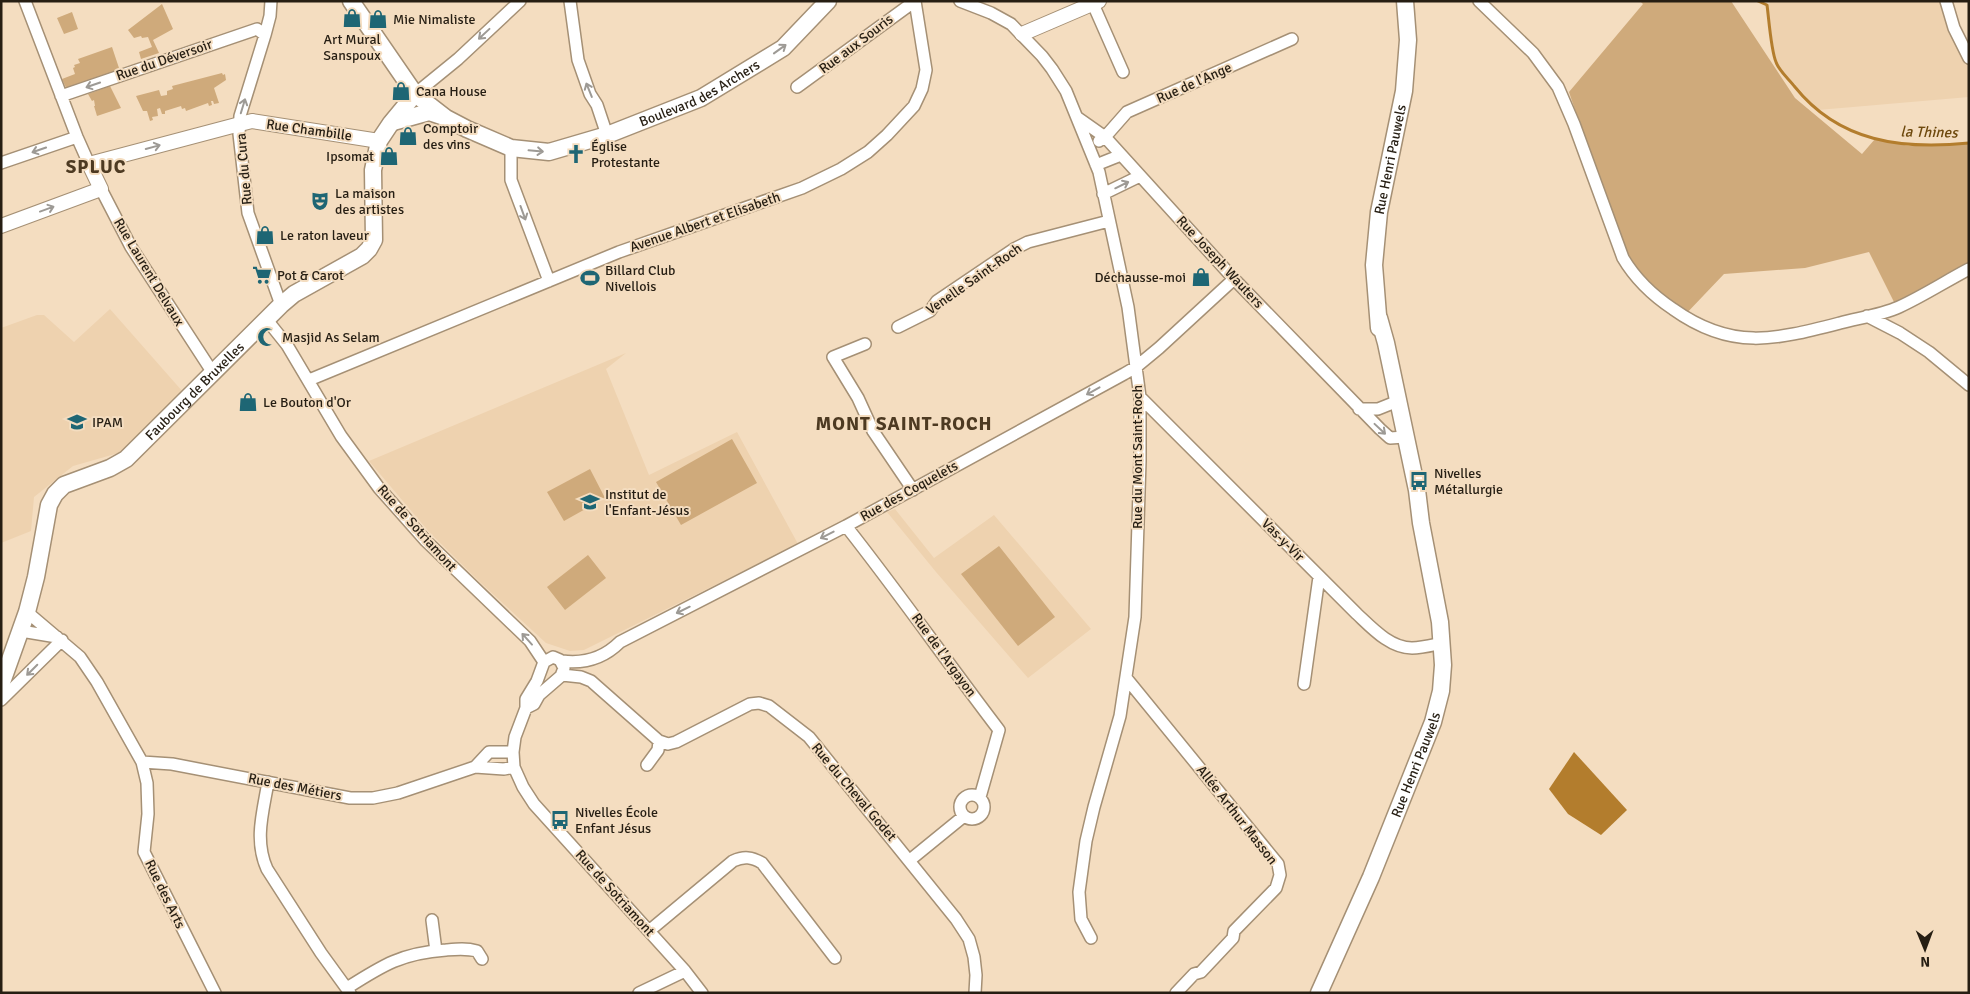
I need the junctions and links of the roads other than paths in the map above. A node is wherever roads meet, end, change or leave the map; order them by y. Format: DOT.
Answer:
graph roads {
  1 [pos="25,1"];
  2 [pos="271,1"];
  3 [pos="351,1"];
  4 [pos="520,1"];
  5 [pos="570,1"];
  6 [pos="828,1"];
  7 [pos="915,1"];
  8 [pos="960,1"];
  9 [pos="1405,1"];
  10 [pos="1479,1"];
  11 [pos="1946,1"];
  12 [pos="1096,3"];
  13 [pos="1022,34"];
  14 [pos="265,36"];
  15 [pos="1292,39"];
  16 [pos="1969,58"];
  17 [pos="1123,72"];
  18 [pos="797,87"];
  19 [pos="415,94"];
  20 [pos="61,96"];
  21 [pos="1076,113"];
  22 [pos="446,118"];
  23 [pos="391,123"];
  24 [pos="240,124"];
  25 [pos="607,135"];
  26 [pos="77,137"];
  27 [pos="1105,137"];
  28 [pos="379,141"];
  29 [pos="1089,147"];
  30 [pos="511,148"];
  31 [pos="1121,155"];
  32 [pos="1,163"];
  33 [pos="89,164"];
  34 [pos="1096,165"];
  35 [pos="1140,176"];
  36 [pos="101,189"];
  37 [pos="1103,194"];
  38 [pos="1109,221"];
  39 [pos="1,226"];
  40 [pos="1969,269"];
  41 [pos="1234,278"];
  42 [pos="549,281"];
  43 [pos="281,305"];
  44 [pos="1867,316"];
  45 [pos="267,320"];
  46 [pos="898,327"];
  47 [pos="865,344"];
  48 [pos="1136,367"];
  49 [pos="213,373"];
  50 [pos="309,380"];
  51 [pos="1969,385"];
  52 [pos="1140,397"];
  53 [pos="1395,402"];
  54 [pos="1359,409"];
  55 [pos="1403,438"];
  56 [pos="913,490"];
  57 [pos="846,526"];
  58 [pos="1320,577"];
  59 [pos="27,612"];
  60 [pos="21,631"];
  61 [pos="60,639"];
  62 [pos="1443,643"];
  63 [pos="562,661"];
  64 [pos="581,663"];
  65 [pos="543,665"];
  66 [pos="559,677"];
  67 [pos="1127,679"];
  68 [pos="591,681"];
  69 [pos="1304,684"];
  70 [pos="1,685"];
  71 [pos="1,700"];
  72 [pos="526,708"];
  73 [pos="659,741"];
  74 [pos="513,752"];
  75 [pos="142,762"];
  76 [pos="647,765"];
  77 [pos="475,767"];
  78 [pos="514,767"];
  79 [pos="268,782"];
  80 [pos="980,797"];
  81 [pos="964,816"];
  82 [pos="910,860"];
  83 [pos="432,920"];
  84 [pos="649,931"];
  85 [pos="1091,938"];
  86 [pos="436,951"];
  87 [pos="835,958"];
  88 [pos="482,959"];
  89 [pos="685,971"];
  90 [pos="348,990"];
  91 [pos="214,993"];
  92 [pos="639,993"];
  93 [pos="702,993"];
  94 [pos="975,993"];
  95 [pos="1176,993"];
  96 [pos="1319,993"];
  1 -- 20 [label="street, Rue Laurent Delvaux"];
  2 -- 14 [label="street, Rue du Cura"];
  3 -- 19 [label="main road, Boulevard des Archers"];
  4 -- 19 [label="street, one-way"];
  25 -- 5 [label="street, one-way"];
  25 -- 6 [label="main road, Boulevard des Archers, one-way"];
  7 -- 18 [label="street, Rue aux Souris"];
  7 -- 42 [label="street, Avenue Albert et Elisabeth"];
  8 -- 13 [label="street, Rue du Mont Saint-Roch"];
  9 -- 53 [label="main road, Rue Henri Pauwels"];
  10 -- 44 [label="street"];
  11 -- 16 [label="street"];
  12 -- 13 [label="street"];
  12 -- 17 [label="street"];
  13 -- 21 [label="street, Rue du Mont Saint-Roch"];
  14 -- 20 [label="street, Rue du Déversoir, one-way"];
  24 -- 14 [label="street, Rue du Cura, one-way"];
  15 -- 27 [label="street, Rue de l'Ange"];
  19 -- 22 [label="main road, Boulevard des Archers"];
  19 -- 23 [label="main road, Faubourg de Bruxelles"];
  20 -- 26 [label="street, Rue Laurent Delvaux"];
  21 -- 27 [label="street, Rue Joseph Wauters"];
  21 -- 29 [label="street, Rue du Mont Saint-Roch"];
  22 -- 23 [label="main road"];
  22 -- 30 [label="main road, Boulevard des Archers"];
  23 -- 28 [label="main road, Faubourg de Bruxelles"];
  24 -- 28 [label="street, Rue Chambille"];
  33 -- 24 [label="street, Rue Chambille, one-way"];
  24 -- 43 [label="street, Rue du Cura"];
  30 -- 25 [label="main road, Boulevard des Archers, one-way"];
  26 -- 32 [label="street, one-way"];
  26 -- 33 [label="street, Rue Laurent Delvaux"];
  27 -- 29 [label="street, Rue de l'Ange"];
  27 -- 31 [label="street, Rue Joseph Wauters"];
  28 -- 43 [label="main road, Faubourg de Bruxelles"];
  29 -- 34 [label="street, Rue du Mont Saint-Roch"];
  30 -- 42 [label="street, one-way"];
  31 -- 34 [label="street"];
  31 -- 35 [label="street, Rue Joseph Wauters"];
  33 -- 36 [label="street, Rue Laurent Delvaux"];
  34 -- 37 [label="street, Rue du Mont Saint-Roch"];
  37 -- 35 [label="street, one-way"];
  35 -- 41 [label="street, Rue Joseph Wauters"];
  39 -- 36 [label="street, one-way"];
  36 -- 49 [label="street, Rue Laurent Delvaux"];
  37 -- 38 [label="street, Rue du Mont Saint-Roch"];
  38 -- 46 [label="street, Venelle Saint-Roch"];
  38 -- 48 [label="street, Rue du Mont Saint-Roch"];
  40 -- 44 [label="street"];
  41 -- 48 [label="street, Rue des Coquelets"];
  41 -- 54 [label="street, Rue Joseph Wauters"];
  42 -- 50 [label="street, Avenue Albert et Elisabeth"];
  43 -- 45 [label="main road, Faubourg de Bruxelles"];
  44 -- 51 [label="street"];
  45 -- 49 [label="main road, Faubourg de Bruxelles"];
  45 -- 50 [label="street"];
  47 -- 56 [label="street"];
  48 -- 52 [label="street, Rue du Mont Saint-Roch"];
  48 -- 56 [label="street, Rue des Coquelets, one-way"];
  49 -- 59 [label="main road, Faubourg de Bruxelles"];
  65 -- 50 [label="street, Rue de Sotriamont, one-way"];
  52 -- 58 [label="street, Vas-y-Vir"];
  52 -- 67 [label="street, Rue du Mont Saint-Roch"];
  53 -- 54 [label="street"];
  53 -- 55 [label="main road, Rue Henri Pauwels"];
  54 -- 55 [label="street, Rue Joseph Wauters, one-way"];
  55 -- 62 [label="main road, Rue Henri Pauwels"];
  56 -- 57 [label="street, Rue des Coquelets"];
  57 -- 64 [label="street, Rue des Coquelets, one-way"];
  57 -- 80 [label="street, Rue de l'Argayon"];
  58 -- 62 [label="street, Vas-y-Vir"];
  58 -- 69 [label="street"];
  59 -- 60 [label="main road"];
  59 -- 61 [label="street, Rue des Arts"];
  60 -- 61 [label="street"];
  60 -- 70 [label="main road"];
  61 -- 71 [label="street, one-way"];
  61 -- 75 [label="street, Rue des Arts"];
  62 -- 96 [label="main road, Rue Henri Pauwels"];
  63 -- 64 [label="street, Rue des Coquelets"];
  63 -- 65 [label="street"];
  63 -- 66 [label="street"];
  64 -- 68 [label="street"];
  65 -- 66 [label="street"];
  65 -- 72 [label="street, Rue de Sotriamont"];
  66 -- 68 [label="street"];
  66 -- 72 [label="street, Rue de Sotriamont"];
  67 -- 85 [label="street, Rue du Mont Saint-Roch"];
  67 -- 95 [label="street, Allée Arthur Masson"];
  68 -- 73 [label="street"];
  72 -- 74 [label="street, Rue de Sotriamont"];
  73 -- 76 [label="street"];
  73 -- 82 [label="street, Rue du Cheval Godet"];
  74 -- 77 [label="street"];
  74 -- 78 [label="street, Rue de Sotriamont"];
  75 -- 79 [label="street, Rue des Métiers"];
  75 -- 91 [label="street, Rue des Arts"];
  77 -- 78 [label="street"];
  77 -- 79 [label="street, Rue des Métiers"];
  78 -- 84 [label="street, Rue de Sotriamont"];
  79 -- 90 [label="street"];
  80 -- 81 [label="street"];
  80 -- 81 [label="street"];
  81 -- 82 [label="street"];
  82 -- 94 [label="street, Rue du Cheval Godet"];
  83 -- 86 [label="street"];
  84 -- 87 [label="street"];
  84 -- 89 [label="street, Rue de Sotriamont"];
  86 -- 88 [label="street"];
  86 -- 90 [label="street"];
  89 -- 92 [label="street"];
  89 -- 93 [label="street, Rue de Sotriamont"];
}
